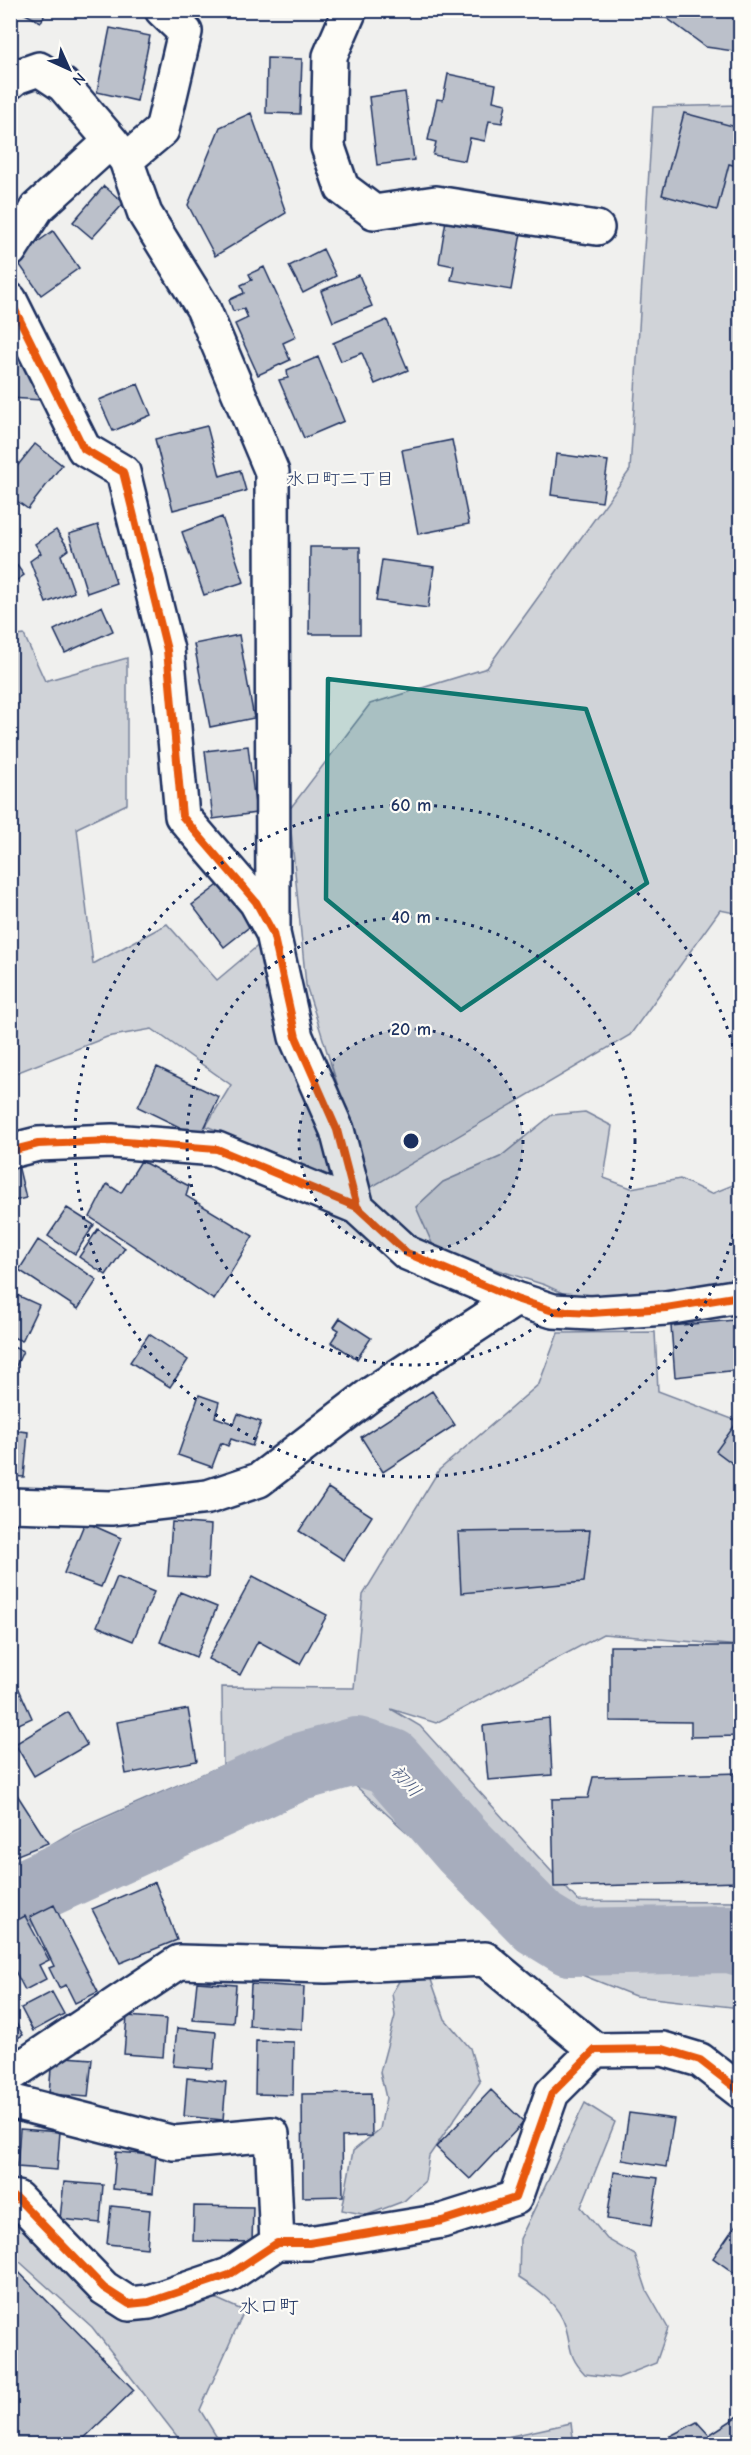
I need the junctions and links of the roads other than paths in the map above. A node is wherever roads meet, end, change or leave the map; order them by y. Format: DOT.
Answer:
graph roads {
  1 [pos="162,10"];
  2 [pos="350,10"];
  3 [pos="10,82"];
  4 [pos="118,150"];
  5 [pos="597,228"];
  6 [pos="10,250"];
  7 [pos="10,300"];
  8 [pos="273,933"];
  9 [pos="10,1151"];
  10 [pos="357,1207"];
  11 [pos="741,1296"];
  12 [pos="516,1299"];
  13 [pos="10,1505"];
  14 [pos="595,2050"];
  15 [pos="10,2075"];
  16 [pos="741,2091"];
  17 [pos="10,2101"];
  18 [pos="10,2197"];
  19 [pos="277,2243"];
  1 -- 4 [label="street"];
  2 -- 5 [label="street"];
  3 -- 4 [label="street"];
  4 -- 6 [label="street"];
  4 -- 8 [label="street"];
  7 -- 8 [label="street"];
  8 -- 10 [label="street"];
  9 -- 10 [label="street"];
  10 -- 12 [label="street"];
  11 -- 12 [label="street"];
  12 -- 13 [label="street"];
  14 -- 15 [label="street"];
  14 -- 16 [label="street"];
  14 -- 19 [label="street"];
  17 -- 19 [label="street"];
  18 -- 19 [label="street"];
}
